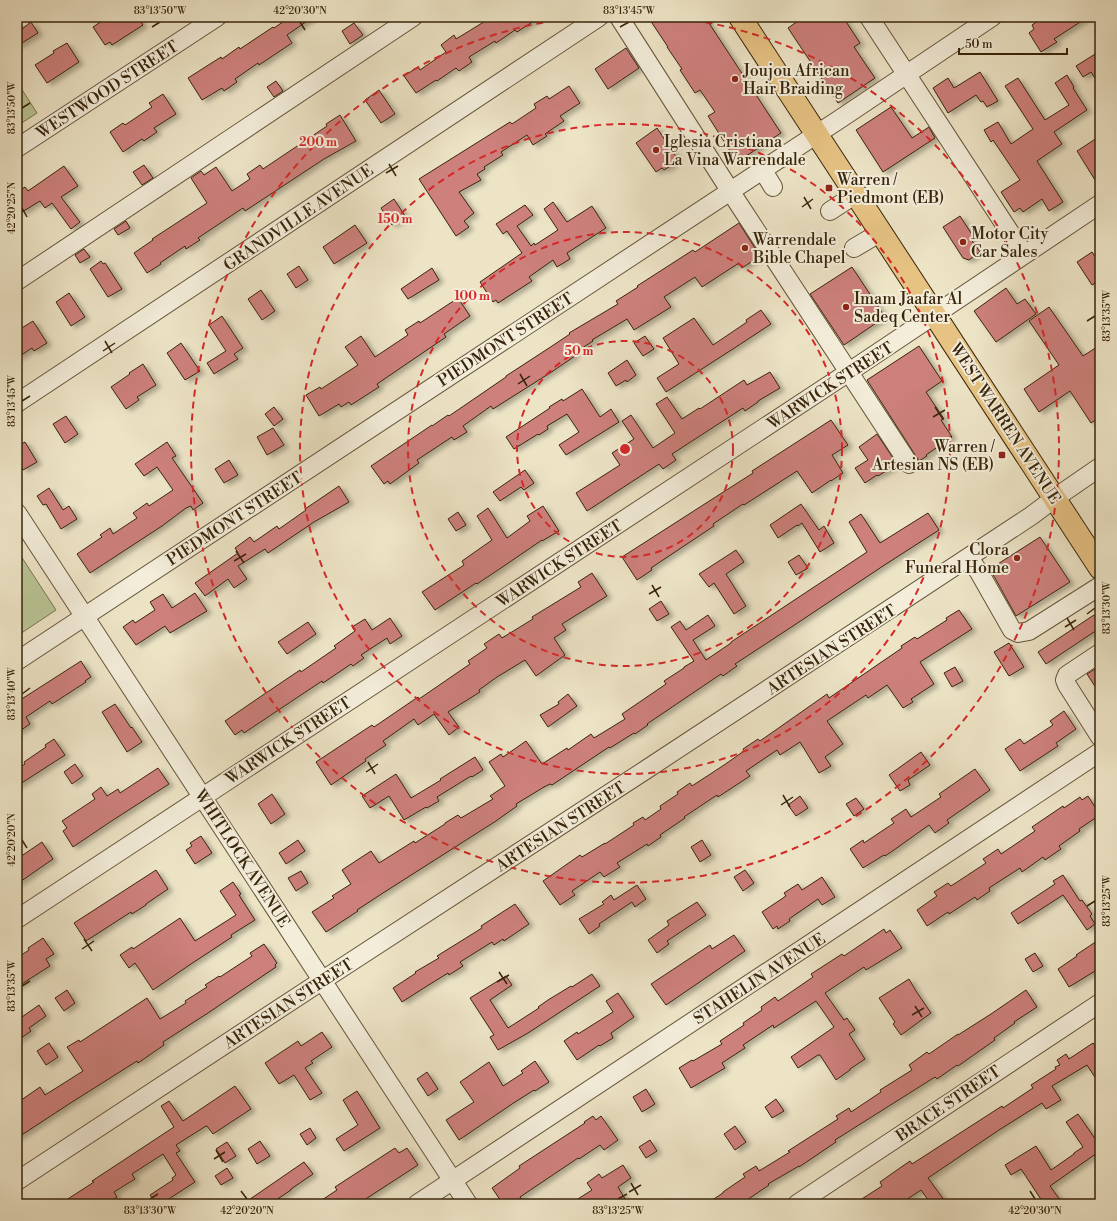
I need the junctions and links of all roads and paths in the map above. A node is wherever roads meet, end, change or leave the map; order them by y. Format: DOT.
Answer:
graph roads {
  1 [pos="22,17"];
  2 [pos="217,17"];
  3 [pos="413,17"];
  4 [pos="599,17"];
  5 [pos="619,17"];
  6 [pos="740,17"];
  7 [pos="869,17"];
  8 [pos="992,17"];
  9 [pos="17,20"];
  10 [pos="906,74"];
  11 [pos="817,134"];
  12 [pos="17,148"];
  13 [pos="762,170"];
  14 [pos="774,187"];
  15 [pos="730,191"];
  16 [pos="856,194"];
  17 [pos="1100,204"];
  18 [pos="830,211"];
  19 [pos="881,232"];
  20 [pos="854,248"];
  21 [pos="1024,254"];
  22 [pos="17,281"];
  23 [pos="935,314"];
  24 [pos="849,372"];
  25 [pos="17,403"];
  26 [pos="909,464"];
  27 [pos="1100,467"];
  28 [pos="1055,498"];
  29 [pos="17,513"];
  30 [pos="969,558"];
  31 [pos="1100,568"];
  32 [pos="1100,586"];
  33 [pos="85,616"];
  34 [pos="1100,653"];
  35 [pos="17,661"];
  36 [pos="1100,737"];
  37 [pos="1100,752"];
  38 [pos="203,796"];
  39 [pos="17,919"];
  40 [pos="323,980"];
  41 [pos="1100,1003"];
  42 [pos="453,1180"];
  43 [pos="17,1181"];
  44 [pos="417,1204"];
  45 [pos="468,1204"];
  46 [pos="797,1204"];
  1 -- 9 [label="street"];
  2 -- 12 [label="street, WESTWOOD STREET"];
  3 -- 22 [label="street"];
  4 -- 25 [label="street, GRANDVILLE AVENUE"];
  5 -- 15 [label="street"];
  6 -- 11 [label="main road, WEST WARREN AVENUE"];
  7 -- 10 [label="street"];
  8 -- 10 [label="street, PIEDMONT STREET"];
  10 -- 11 [label="street, PIEDMONT STREET"];
  10 -- 21 [label="street"];
  11 -- 13 [label="street, PIEDMONT STREET"];
  11 -- 16 [label="main road, WEST WARREN AVENUE"];
  13 -- 14 [label="street"];
  13 -- 15 [label="street, PIEDMONT STREET"];
  15 -- 24 [label="street"];
  15 -- 33 [label="street, PIEDMONT STREET"];
  16 -- 18 [label="street"];
  16 -- 19 [label="main road, WEST WARREN AVENUE"];
  17 -- 21 [label="street, WARWICK STREET"];
  19 -- 20 [label="street"];
  19 -- 23 [label="main road, WEST WARREN AVENUE"];
  21 -- 23 [label="street, WARWICK STREET"];
  23 -- 24 [label="street, WARWICK STREET"];
  23 -- 28 [label="main road, WEST WARREN AVENUE"];
  24 -- 26 [label="street"];
  24 -- 38 [label="street, WARWICK STREET"];
  27 -- 28 [label="street, ARTESIAN STREET"];
  28 -- 30 [label="street, ARTESIAN STREET"];
  28 -- 31 [label="main road, WEST WARREN AVENUE"];
  29 -- 33 [label="street, WHITLOCK AVENUE"];
  30 -- 32 [label="street"];
  30 -- 40 [label="street, ARTESIAN STREET"];
  33 -- 35 [label="street, PIEDMONT STREET"];
  33 -- 38 [label="street, WHITLOCK AVENUE"];
  34 -- 36 [label="street"];
  37 -- 42 [label="street, STAHELIN AVENUE"];
  38 -- 39 [label="street, WARWICK STREET"];
  38 -- 40 [label="street, WHITLOCK AVENUE"];
  40 -- 42 [label="street, WHITLOCK AVENUE"];
  40 -- 43 [label="street, ARTESIAN STREET"];
  41 -- 46 [label="street, BRACE STREET"];
  42 -- 44 [label="street, STAHELIN AVENUE"];
  42 -- 45 [label="street, WHITLOCK AVENUE"];
}
